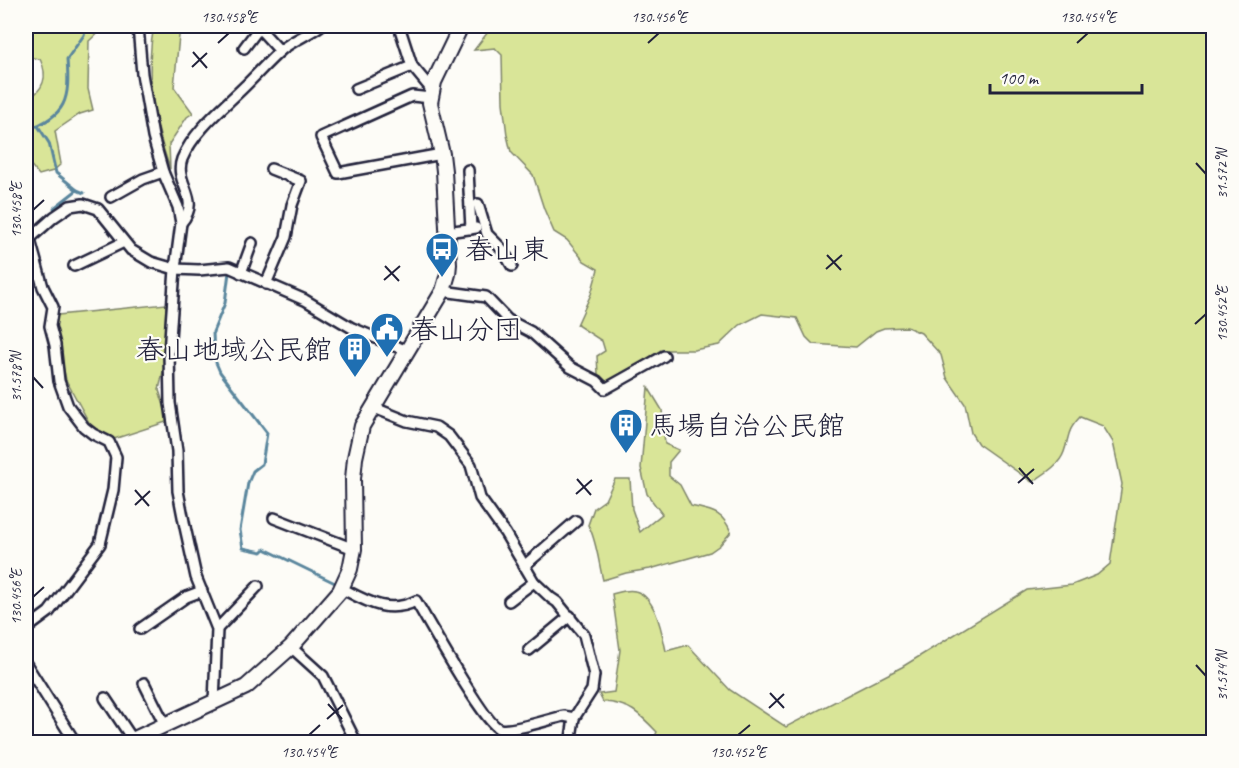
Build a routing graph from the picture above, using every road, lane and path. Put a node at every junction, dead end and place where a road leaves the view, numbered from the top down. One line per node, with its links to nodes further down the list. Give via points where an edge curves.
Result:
1 (138, 26): 13 (street, via 142,74)
2 (320, 26): 6 (street)
3 (399, 26): 7 (street)
4 (461, 26): 9 (street)
5 (244, 48): 6 (street, via 259,28)
6 (280, 51): 16 (street, via 189,146 181,169 190,209)
7 (412, 66): 8 (street); 9 (street)
8 (356, 89)
9 (431, 94): 10 (street, via 431,113); 10 (street, via 412,96 321,137 338,173)
10 (442, 154): 19 (street)
11 (271, 170): 27 (street, via 301,181 286,237)
12 (468, 170): 18 (street)
13 (163, 172): 14 (street); 16 (street)
14 (111, 197)
15 (478, 204): 17 (street)
16 (181, 223): 25 (street)
17 (484, 227): 18 (street); 24 (street)
18 (471, 229): 19 (street)
19 (446, 232): 28 (street, via 449,264)
20 (28, 241): 21 (street, via 70,206 83,204 98,209); 42 (street, via 53,307 50,326 59,381 68,406 84,427 109,442 116,457 114,490 100,544 49,612)
21 (124, 242): 23 (street); 25 (street, via 151,262)
22 (252, 243): 26 (street)
23 (74, 266)
24 (512, 266)
25 (175, 269): 26 (street, via 229,267); 39 (street, via 170,403 178,491)
26 (241, 273): 27 (street)
27 (266, 284): 29 (street)
28 (443, 291): 29 (street); 30 (street, via 486,297 508,320 531,332 570,367 605,389)
29 (406, 351): 31 (street)
30 (663, 356)
31 (372, 407): 34 (street, via 362,426 355,458); 35 (street, via 436,427 449,436 471,465 480,498)
32 (274, 518): 34 (street)
33 (576, 521): 35 (street)
34 (354, 549): 38 (street)
35 (524, 566): 36 (street)
36 (534, 582): 40 (street); 41 (street)
37 (258, 586): 44 (street)
38 (341, 588): 45 (street); 51 (street, via 380,606 395,608 416,601 496,728 508,729 564,716)
39 (202, 591): 43 (street, via 186,597); 44 (street)
40 (509, 601)
41 (570, 616): 46 (street); 51 (street, via 584,635 594,675 592,690)
42 (26, 629)
43 (140, 629)
44 (217, 629): 50 (street)
45 (291, 647): 50 (street, via 246,687); 55 (street, via 323,676)
46 (529, 650)
47 (26, 664): 54 (street)
48 (144, 683): 52 (street)
49 (105, 698): 53 (street)
50 (214, 703): 52 (street)
51 (574, 718): 56 (street)
52 (165, 725): 53 (street)
53 (138, 740)
54 (75, 742)
55 (356, 742)
56 (573, 742)

